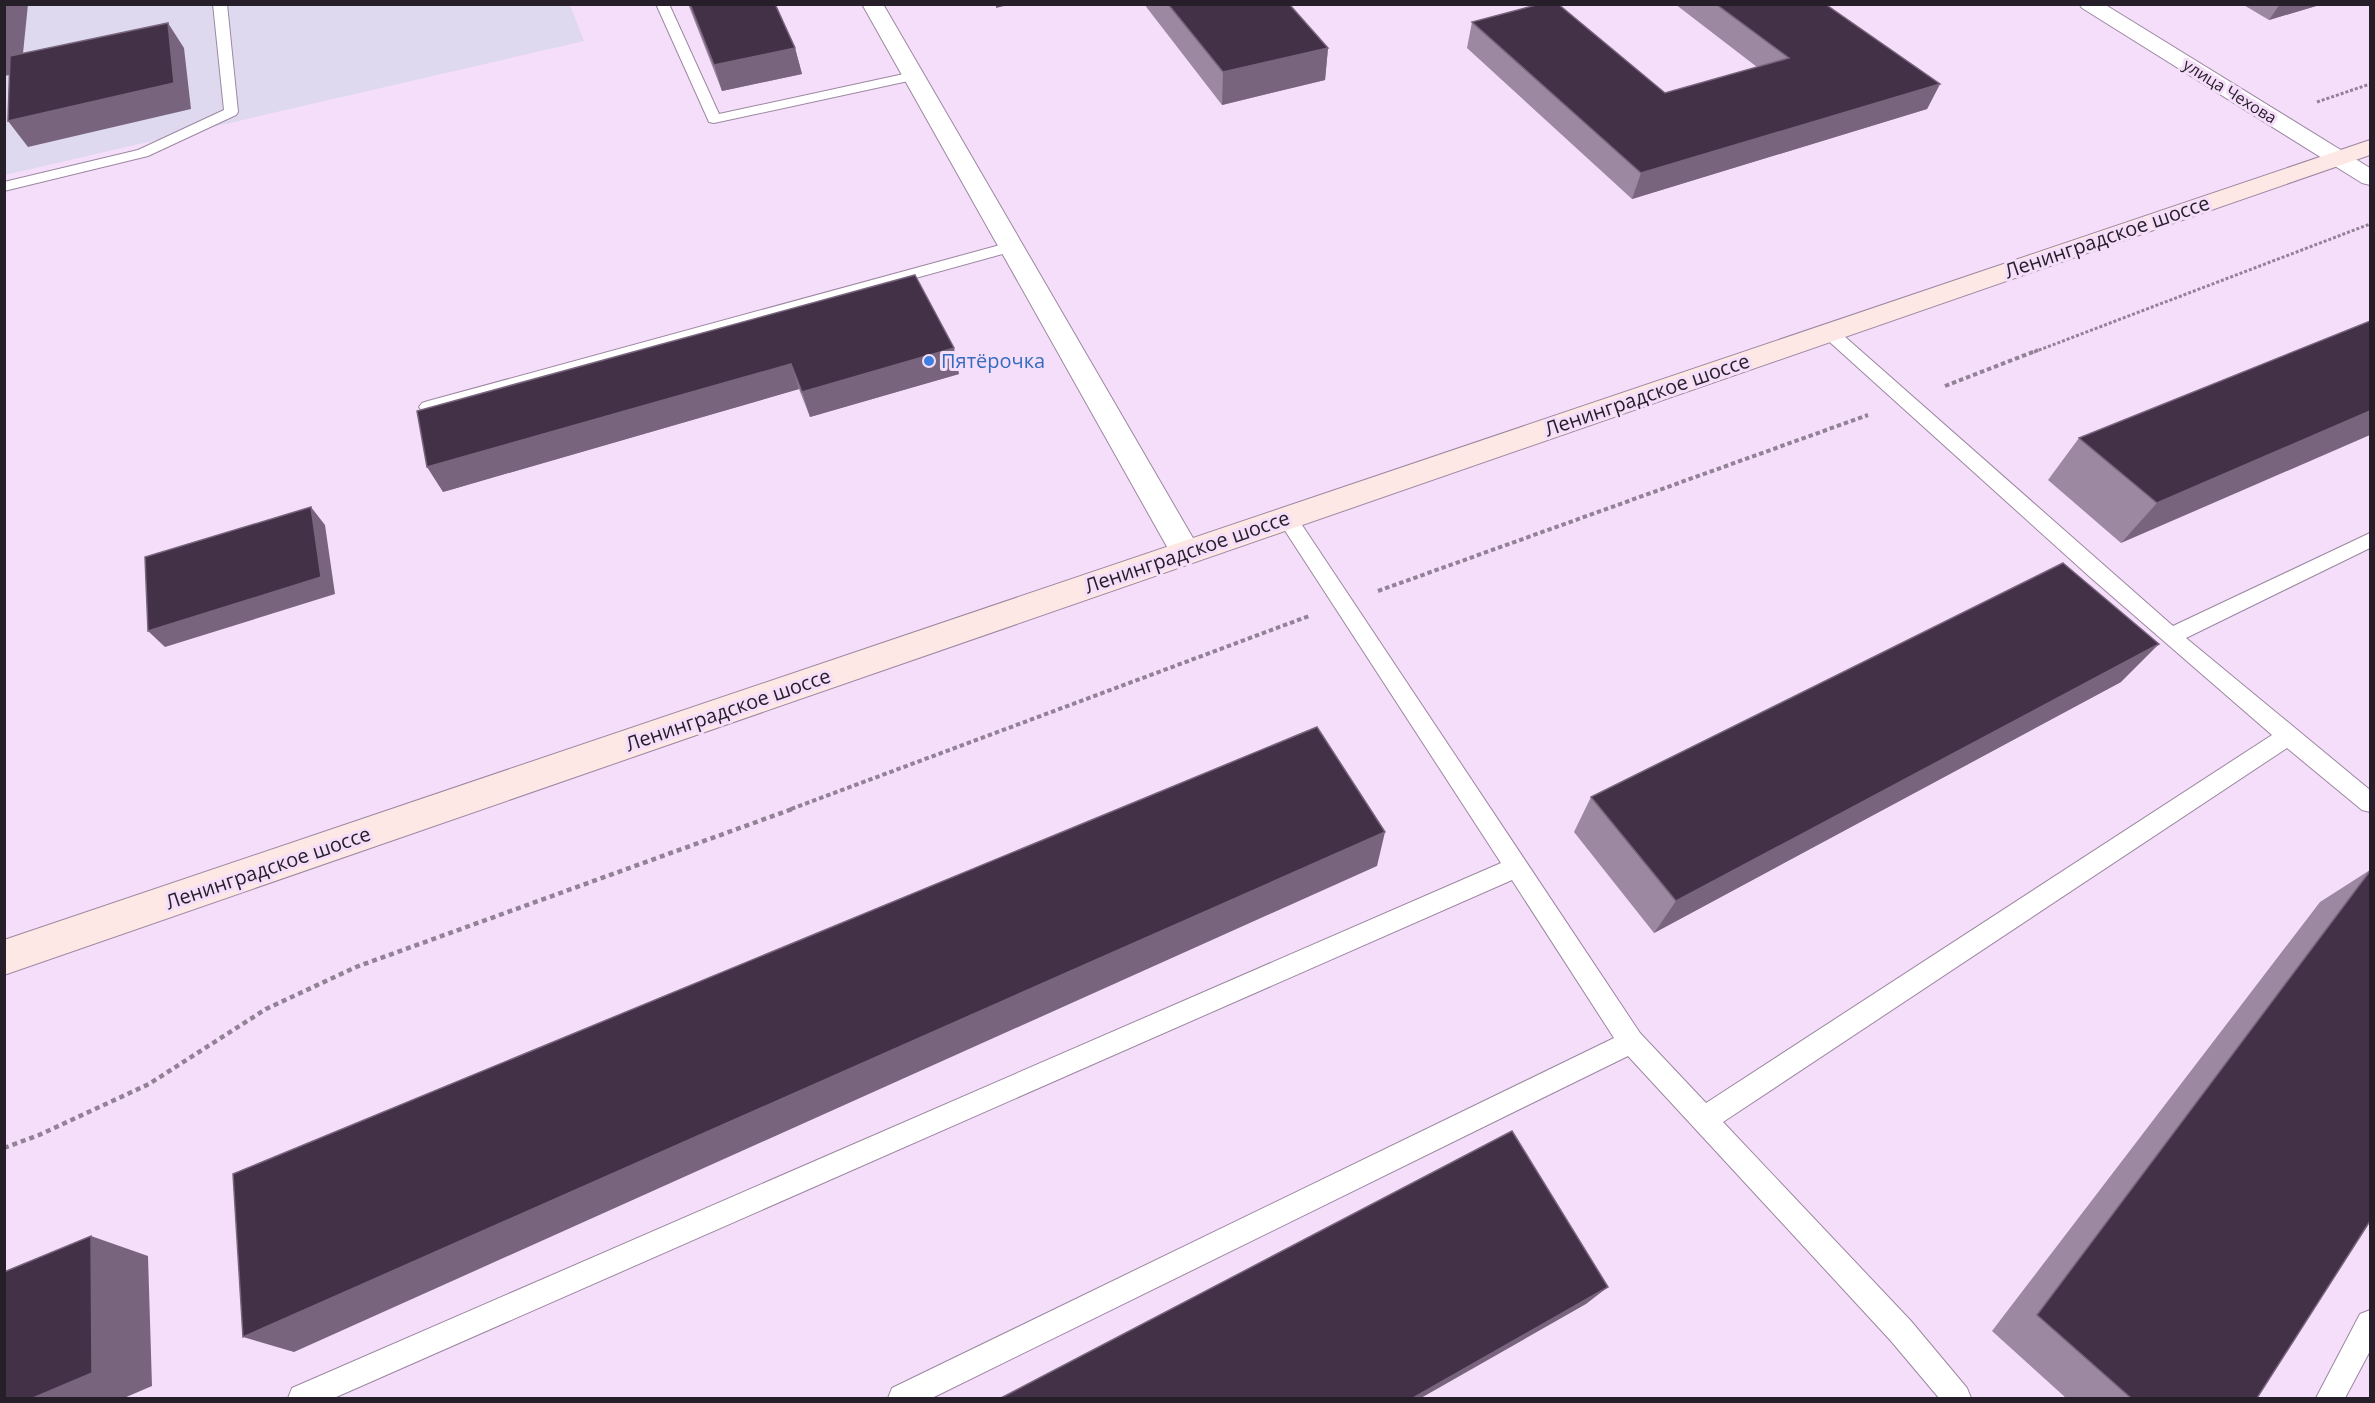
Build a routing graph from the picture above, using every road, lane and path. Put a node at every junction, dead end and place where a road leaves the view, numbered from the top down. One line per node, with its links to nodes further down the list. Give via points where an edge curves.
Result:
1 (220, 4): 11 (lane, via 231,112 143,153)
2 (662, 4): 5 (lane, via 714,119)
3 (872, 4): 5 (street)
4 (2089, 4): 7 (street, улица Чехова)
5 (913, 75): 13 (street)
6 (2370, 84): 7 (path)
7 (2271, 117): 9 (street, улица Чехова)
8 (2370, 147): 9 (main road, Ленинградское шоссе)
9 (2337, 158): 10 (street, улица Чехова); 14 (main road, Ленинградское шоссе)
10 (2370, 178)
11 (4, 187)
12 (2370, 224): 15 (path)
13 (1011, 247): 16 (lane); 19 (street)
14 (1829, 332): 15 (lane); 17 (main road, Ленинградское шоссе)
15 (1906, 401): 20 (path); 21 (lane)
16 (428, 407)
17 (1287, 518): 19 (main road, Ленинградское шоссе); 20 (lane)
18 (2370, 540): 21 (lane)
19 (1186, 553): 25 (main road, Ленинградское шоссе)
20 (1343, 604): 24 (lane); 28 (path, via 356,967 266,1009 149,1084)
21 (2171, 636): 22 (lane)
22 (2287, 736): 23 (lane); 27 (lane)
23 (2370, 803)
24 (1516, 867): 26 (lane); 30 (lane)
25 (4, 958)
26 (1631, 1042): 27 (lane); 31 (lane)
27 (1703, 1120): 32 (lane, via 1901,1331)
28 (4, 1148)
29 (2370, 1324): 33 (lane)
30 (302, 1398)
31 (902, 1398)
32 (1957, 1398)
33 (2330, 1398)

